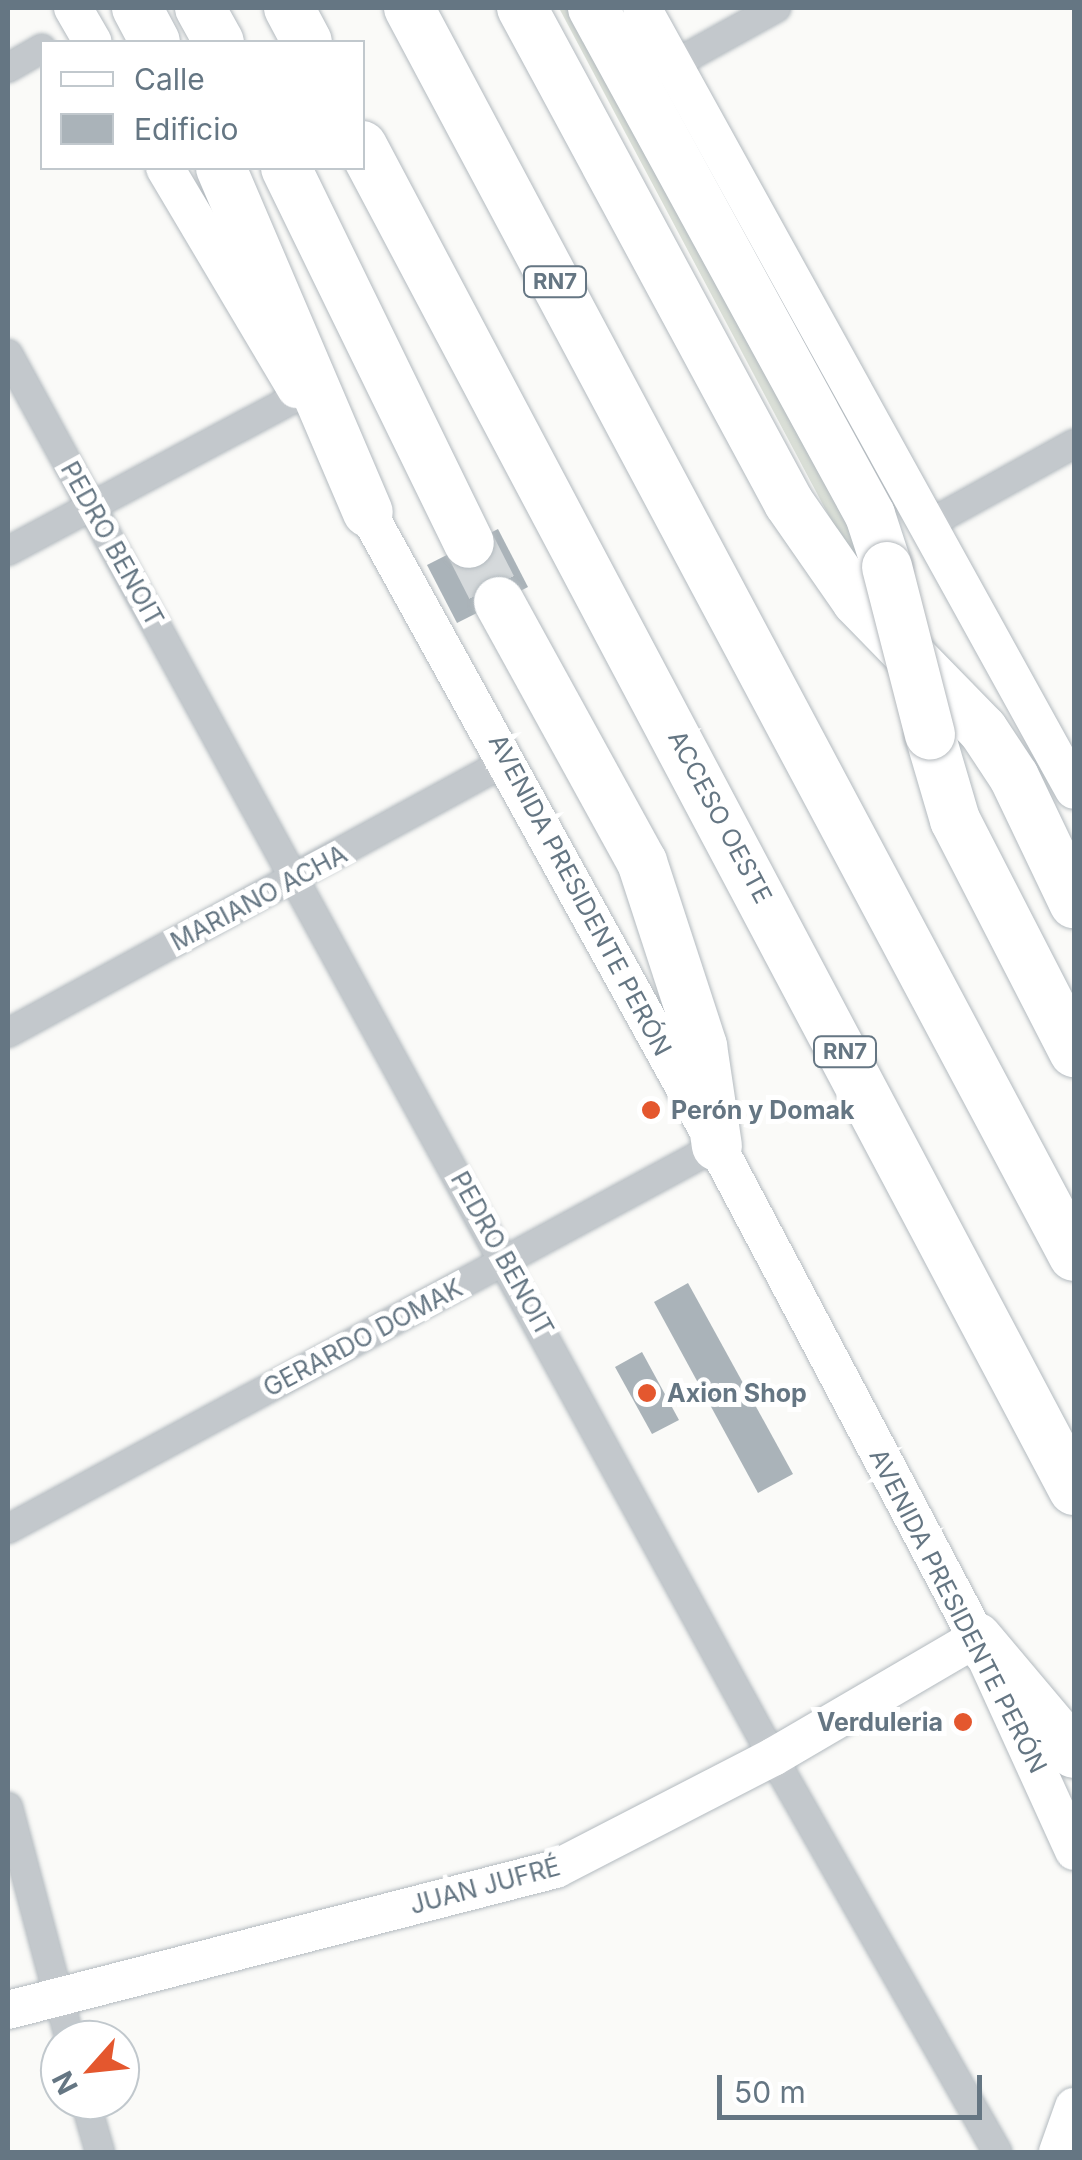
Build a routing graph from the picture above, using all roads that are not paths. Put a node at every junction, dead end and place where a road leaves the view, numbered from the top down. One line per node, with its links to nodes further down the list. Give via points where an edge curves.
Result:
1 (137, 8): 9 (highway)
2 (200, 8): 10 (highway)
3 (289, 8): 11 (highway)
4 (409, 8): 35 (highway, RN7)
5 (522, 8): 31 (highway, via 789,502 857,601 983,730 1014,777)
6 (593, 8): 33 (highway, bridge, via 870,515 954,820)
7 (642, 8): 13 (street)
8 (776, 8): 13 (street)
9 (154, 40)
10 (218, 40)
11 (307, 40)
12 (40, 49): 14 (street)
13 (673, 65): 24 (street)
14 (8, 68)
15 (365, 152): 37 (highway, ACCESO OESTE / RN7)
16 (166, 170): 20 (street, AVENIDA PRESIDENTE PERÓN)
17 (222, 170): 23 (highway)
18 (287, 170): 25 (highway)
19 (8, 354): 22 (street, PEDRO BENOIT)
20 (300, 395): 22 (street); 23 (street, AVENIDA PRESIDENTE PERÓN)
21 (1074, 444): 24 (street)
22 (91, 506): 26 (street); 30 (street, PEDRO BENOIT)
23 (368, 512): 28 (street, AVENIDA PRESIDENTE PERÓN)
24 (927, 525): 29 (street)
25 (470, 543)
26 (8, 551)
27 (499, 602): 34 (highway, via 642,862 702,1046)
28 (509, 760): 30 (street, MARIANO ACHA); 34 (street, AVENIDA PRESIDENTE PERÓN)
29 (1074, 790)
30 (296, 879): 32 (street, MARIANO ACHA); 36 (street, PEDRO BENOIT)
31 (1074, 903)
32 (8, 1034)
33 (1074, 1052)
34 (717, 1146): 36 (street, GERARDO DOMAK); 39 (street, AVENIDA PRESIDENTE PERÓN)
35 (1074, 1256)
36 (506, 1260): 38 (street, GERARDO DOMAK); 41 (street, PEDRO BENOIT)
37 (1074, 1490)
38 (8, 1529)
39 (976, 1638): 40 (highway); 41 (street, JUAN JUFRÉ); 43 (street, AVENIDA PRESIDENTE PERÓN)
40 (1074, 1753)
41 (773, 1757): 44 (street, JUAN JUFRÉ, via 556,1869); 50 (street, PEDRO BENOIT)
42 (8, 1807): 44 (street)
43 (1074, 1851)
44 (59, 1997): 45 (street, JUAN JUFRÉ); 46 (street)
45 (8, 2010)
46 (65, 2020)
47 (1074, 2107): 51 (street)
48 (91, 2120): 49 (street)
49 (100, 2152)
50 (997, 2152)
51 (1058, 2152)

